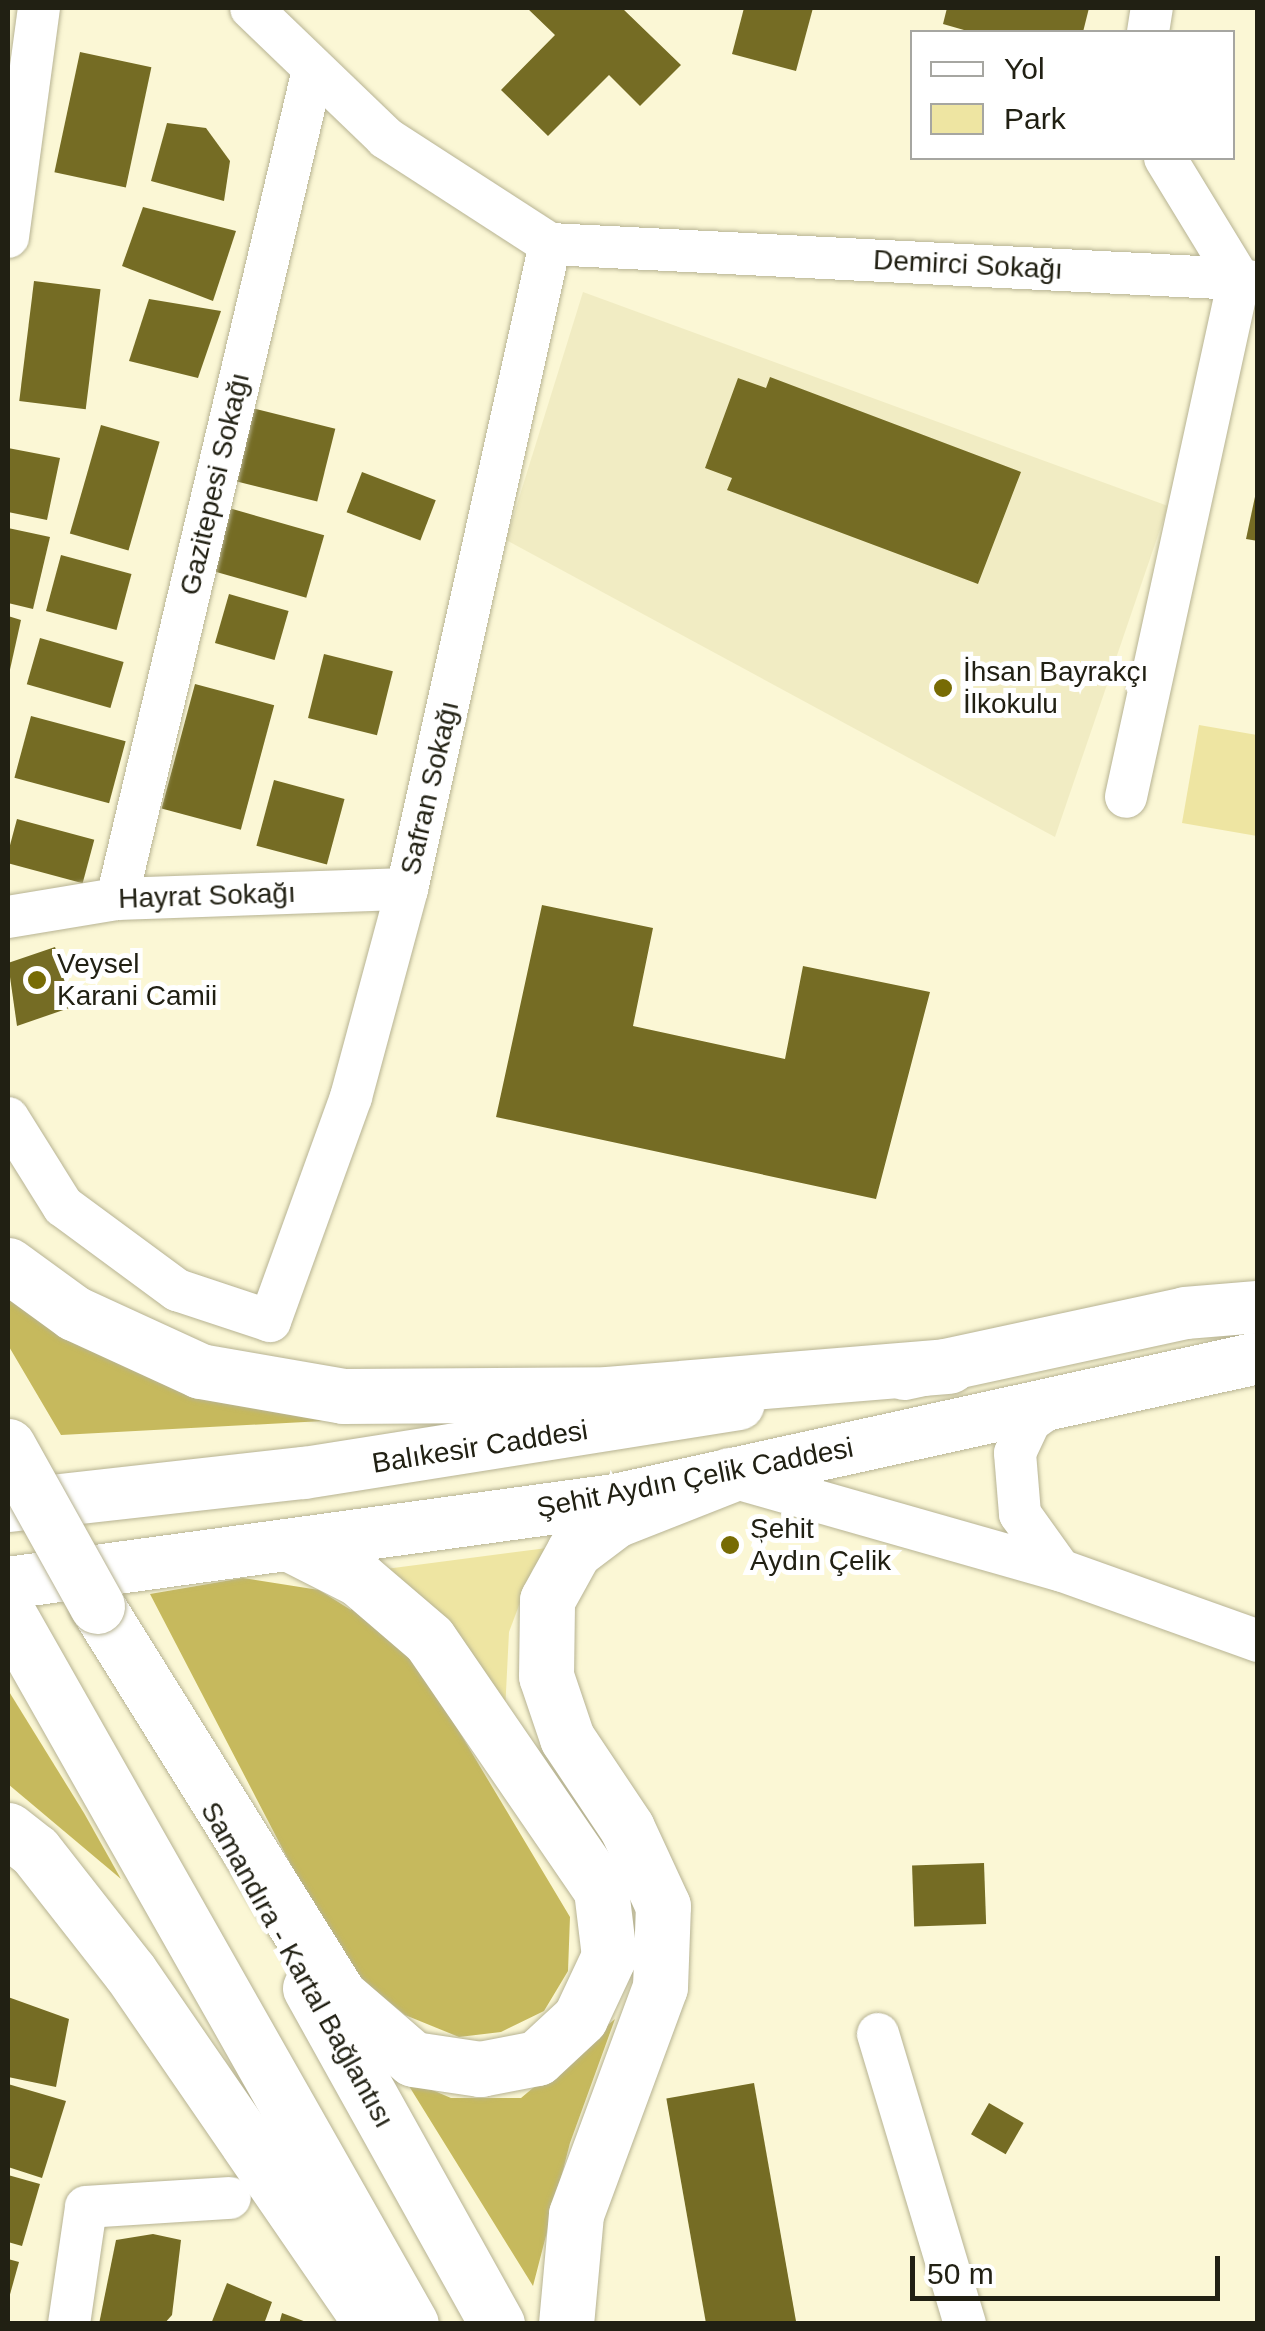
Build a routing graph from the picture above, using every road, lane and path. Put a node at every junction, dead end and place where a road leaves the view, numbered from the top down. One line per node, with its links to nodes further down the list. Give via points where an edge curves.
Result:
1 (40, 8): 5 (street)
2 (250, 8): 3 (street, Demirci Sokağı)
3 (313, 70): 6 (street, Demirci Sokağı, via 386,138); 10 (street, Gazitepesi Sokağı)
4 (1166, 160): 7 (street)
5 (8, 237)
6 (550, 244): 7 (street, Demirci Sokağı); 9 (street, Safran Sokağı)
7 (1248, 281): 8 (street)
8 (1126, 796)
9 (407, 889): 10 (street, Hayrat Sokağı); 12 (street, Safran Sokağı, via 351,1096 270,1321 177,1290 63,1206)
10 (117, 899): 11 (street, Hayrat Sokağı)
11 (8, 917)
12 (8, 1118)
13 (8, 1265): 16 (highway, via 74,1313 200,1371 344,1396 607,1394)
14 (1258, 1307): 16 (main road, via 1186,1313)
15 (1258, 1358): 17 (main road, Şehit Aydın Çelik Caddesi)
16 (949, 1366): 20 (main road, Balıkesir Caddesi, via 323,1470)
17 (1072, 1392): 19 (main road, Şehit Aydın Çelik Caddesi); 22 (street, via 1030,1421 1015,1453 1020,1514)
18 (8, 1446): 24 (highway, bridge)
19 (729, 1476): 21 (main road, Şehit Aydın Çelik Caddesi); 22 (street); 33 (highway, via 615,1520 574,1551 547,1600 546,1676 567,1738 628,1828 663,1906 660,1987 576,2214)
20 (8, 1506)
21 (294, 1546): 23 (main road, Şehit Aydın Çelik Caddesi); 24 (highway, via 360,1578 429,1639 601,1890 609,1956 580,2018 536,2058 480,2069 413,2059 340,1996)
22 (1060, 1570): 25 (street)
23 (10, 1606): 31 (highway)
24 (97, 1606): 32 (highway, Samandıra - Kartal Bağlantısı)
25 (1258, 1642)
26 (8, 1830): 30 (highway, via 130,1972)
27 (878, 2034): 34 (street)
28 (230, 2198): 29 (street, via 86,2206)
29 (68, 2324)
30 (372, 2324)
31 (411, 2324)
32 (497, 2324)
33 (566, 2324)
34 (966, 2324)

